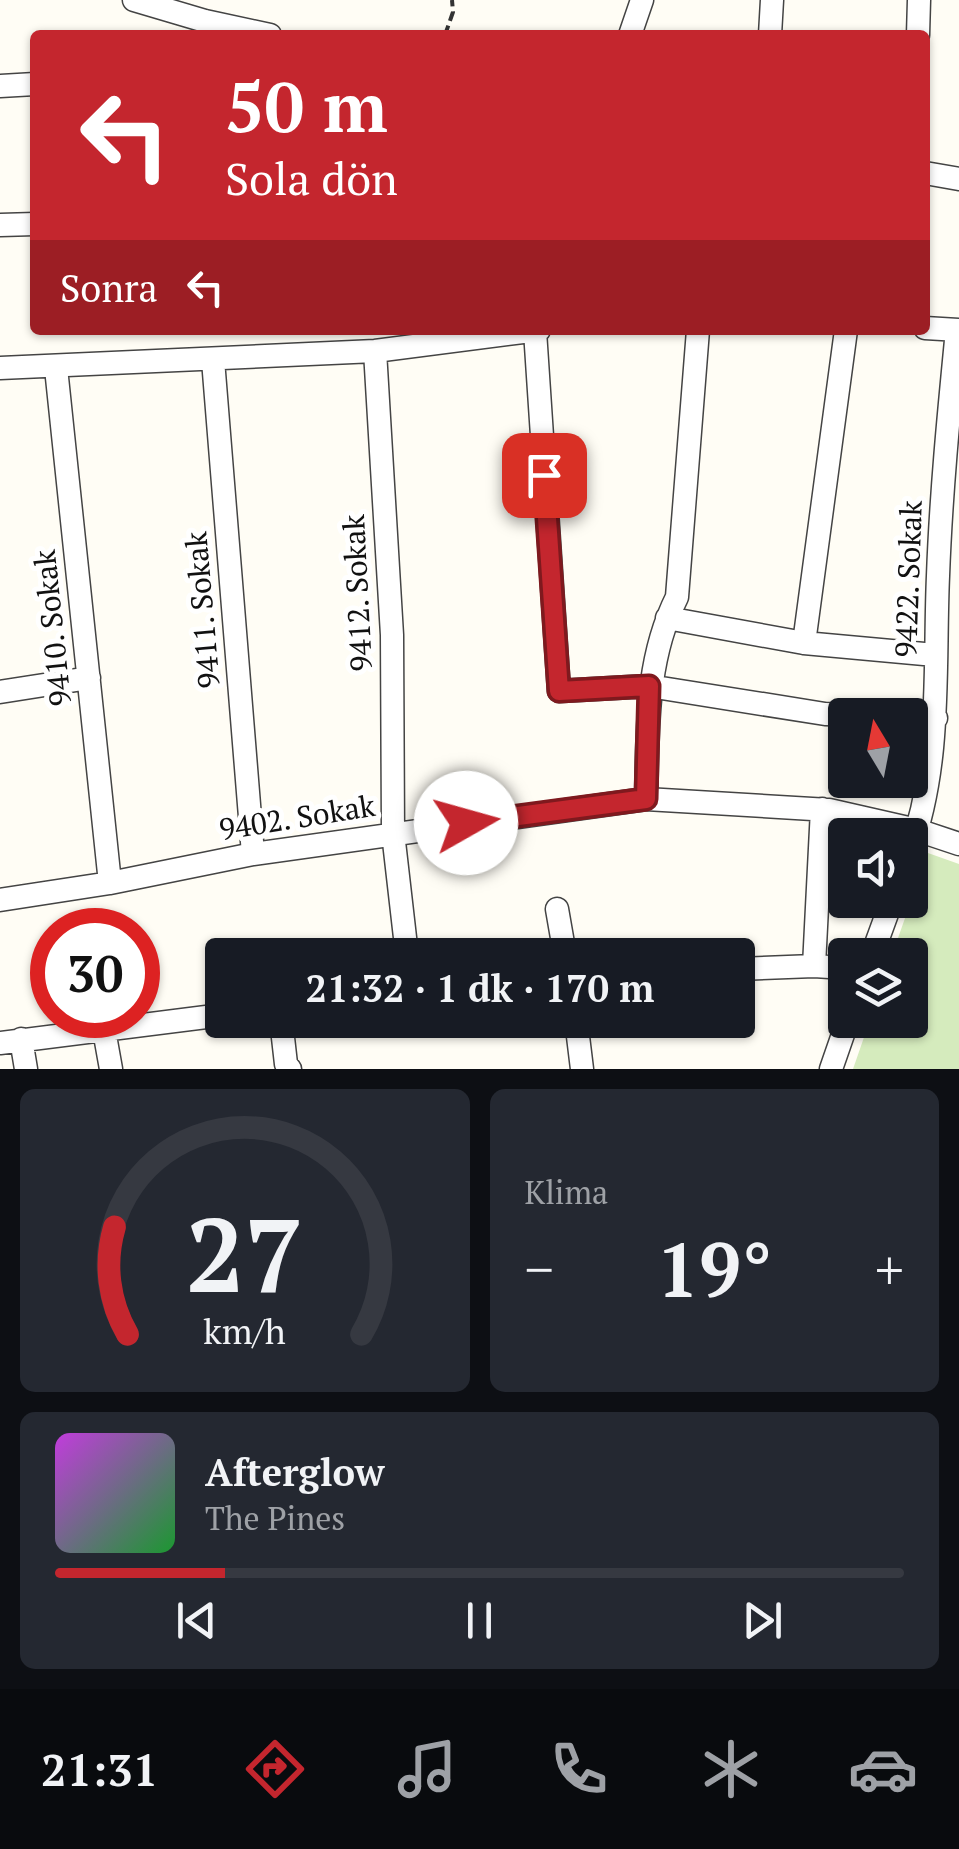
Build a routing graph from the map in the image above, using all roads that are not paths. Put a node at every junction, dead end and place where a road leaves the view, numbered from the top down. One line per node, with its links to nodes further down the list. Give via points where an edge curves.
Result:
1 (134, 0): 5 (street)
2 (642, 0): 6 (street)
3 (772, 0): 7 (street)
4 (919, 0): 8 (street)
5 (247, 30)
6 (632, 30)
7 (770, 30)
8 (918, 30)
9 (30, 84): 10 (street)
10 (0, 86)
11 (930, 174): 12 (street)
12 (959, 178)
13 (30, 224): 14 (street)
14 (0, 225)
15 (930, 328): 16 (street)
16 (958, 330): 25 (street, 9422. Sokak)
17 (461, 335): 21 (street)
18 (537, 335): 30 (street, via 559,691)
19 (698, 335): 26 (street, via 677,598)
20 (845, 335): 27 (street)
21 (376, 351): 22 (street); 39 (street, 9412. Sokak, via 392,635)
22 (214, 360): 24 (street); 42 (street, 9411. Sokak)
23 (0, 368): 24 (street)
24 (56, 368): 29 (street, 9410. Sokak)
25 (949, 522): 28 (street, 9422. Sokak)
26 (667, 618): 27 (street); 30 (street)
27 (804, 642): 28 (street)
28 (935, 655): 34 (street, 9422. Sokak)
29 (88, 678): 31 (street); 43 (street, 9410. Sokak)
30 (649, 686): 32 (street); 35 (street)
31 (0, 692)
32 (828, 714)
33 (928, 718): 34 (street)
34 (936, 718): 38 (street, 9422. Sokak)
35 (646, 799): 36 (street, 9402. Sokak); 39 (street, 9402. Sokak)
36 (822, 809): 37 (street, 9402. Sokak); 48 (street)
37 (849, 818)
38 (918, 818)
39 (393, 832): 42 (street, 9402. Sokak); 46 (street, 9412. Sokak)
40 (928, 841): 41 (street, 9402. Sokak)
41 (959, 844)
42 (253, 854): 43 (street, 9402. Sokak)
43 (110, 883): 44 (street, 9402. Sokak)
44 (0, 900)
45 (557, 910): 47 (street)
46 (405, 938)
47 (563, 938)
48 (814, 966): 49 (street); 50 (street)
49 (828, 967)
50 (755, 969)
51 (205, 1017): 52 (street)
52 (160, 1023)
53 (36, 1038): 58 (street)
54 (105, 1038): 60 (street)
55 (283, 1038): 61 (street)
56 (578, 1038): 62 (street)
57 (842, 1038): 63 (street)
58 (11, 1041): 59 (street)
59 (26, 1069)
60 (111, 1069)
61 (290, 1069)
62 (582, 1069)
63 (831, 1069)

